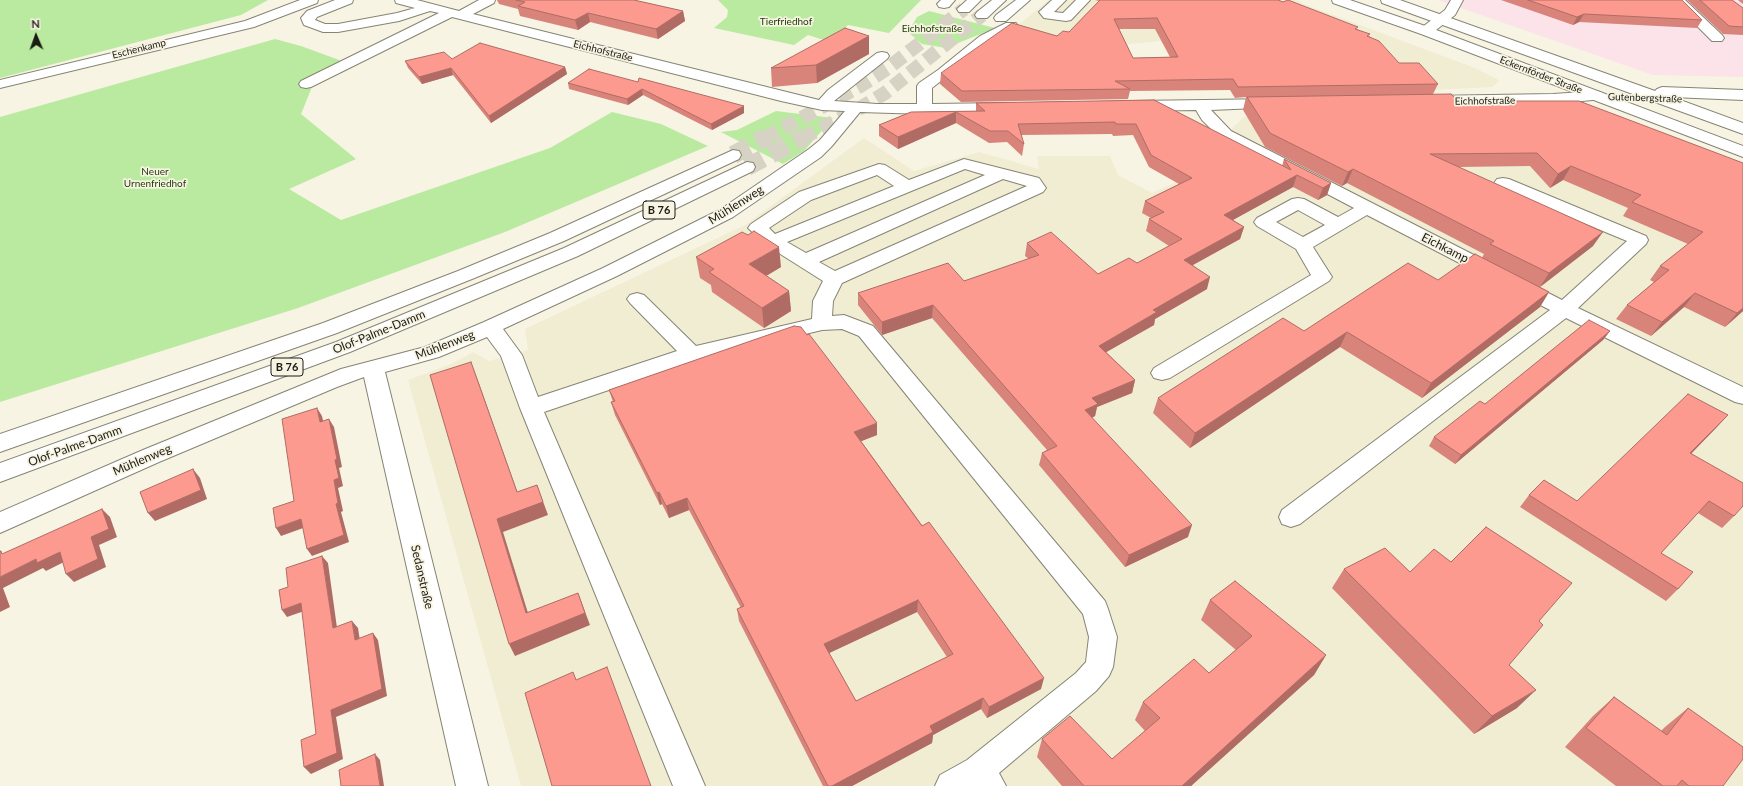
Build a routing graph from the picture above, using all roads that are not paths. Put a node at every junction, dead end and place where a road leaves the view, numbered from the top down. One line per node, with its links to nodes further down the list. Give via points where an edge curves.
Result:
1 (312, 0): 22 (main road, Eschenkamp, via 249,24)
2 (347, 0): 14 (main road, via 312,14 308,18 309,22 323,28 344,28 399,17)
3 (401, 0): 14 (main road, Eichhofstraße)
4 (489, 0): 16 (main road)
5 (975, 0): 15 (main road)
6 (1000, 0): 17 (main road)
7 (1024, 0): 36 (main road, via 1006,22 924,86)
8 (1060, 0): 9 (main road, via 1046,12 1049,15 1066,17)
9 (1084, 0)
10 (1338, 0): 19 (main road, Eckernförder Straße)
11 (1387, 0): 18 (main road, Eckernförder Straße)
12 (1457, 0): 18 (main road)
13 (1677, 0): 20 (main road)
14 (430, 7): 16 (main road, Eichhofstraße)
15 (964, 10)
16 (456, 14): 23 (main road); 31 (main road, Eichhofstraße)
17 (982, 15)
18 (1442, 19): 19 (main road); 24 (main road, Eckernförder Straße)
19 (1426, 31): 26 (main road, Eckernförder Straße)
20 (1717, 38)
21 (882, 56): 31 (main road, via 832,93)
22 (0, 84)
23 (306, 84)
24 (1640, 91): 25 (main road, Gutenbergstraße); 26 (main road, Gutenbergstraße); 27 (main road, Eckernförder Straße)
25 (1743, 94)
26 (1597, 96): 27 (main road, Gutenbergstraße); 29 (main road, Eichhofstraße, via 1553,100); 38 (main road, Eckernförder Straße)
27 (1664, 99): 28 (main road, Gutenbergstraße); 37 (main road, Eckernförder Straße)
28 (1743, 101)
29 (1415, 102)
30 (1289, 104): 32 (main road)
31 (822, 105): 34 (main road, Eichhofstraße)
32 (1201, 105): 33 (main road); 42 (main road, Eichkamp, via 1208,117 1225,134)
33 (1124, 106)
34 (856, 108): 36 (main road, Eichhofstraße); 51 (main road, Mühlenweg, via 815,153 727,213 610,272)
35 (1021, 108): 36 (main road, Eichhofstraße)
36 (925, 109)
37 (1743, 129)
38 (1743, 152)
39 (1000, 174): 41 (main road, via 964,164); 46 (main road); 47 (main road, via 1033,182 1038,188)
40 (1503, 183): 49 (main road, via 1639,240)
41 (908, 187): 44 (main road); 44 (main road, via 879,169 805,196 757,228)
42 (1366, 208): 43 (main road); 49 (main road, Eichkamp)
43 (1339, 225): 45 (main road); 45 (main road, via 1298,203 1263,222)
44 (773, 241): 46 (main road)
45 (1303, 245): 54 (main road, via 1322,277)
46 (805, 261): 47 (main road)
47 (834, 279): 50 (main road, via 822,301)
48 (637, 299): 52 (main road)
49 (1564, 309): 55 (main road, Eichkamp); 59 (main road)
50 (822, 323): 52 (main road); 61 (main road, via 844,322 866,331 1095,609 1104,636 1099,667)
51 (491, 327): 53 (main road, Mühlenweg, via 432,352); 56 (main road, via 511,355)
52 (692, 354): 56 (main road)
53 (373, 368): 60 (main road, Mühlenweg, via 349,374 151,456); 62 (main road, Sedanstraße)
54 (1162, 373)
55 (1743, 396)
56 (531, 408): 63 (main road)
57 (0, 442): 58 (main road, Olof-Palme-Damm / B 76, via 330,328 740,161 571,252 343,347)
58 (0, 473)
59 (1290, 517)
60 (0, 523)
61 (984, 778): 64 (main road)
62 (472, 786)
63 (689, 786)
64 (951, 786)

